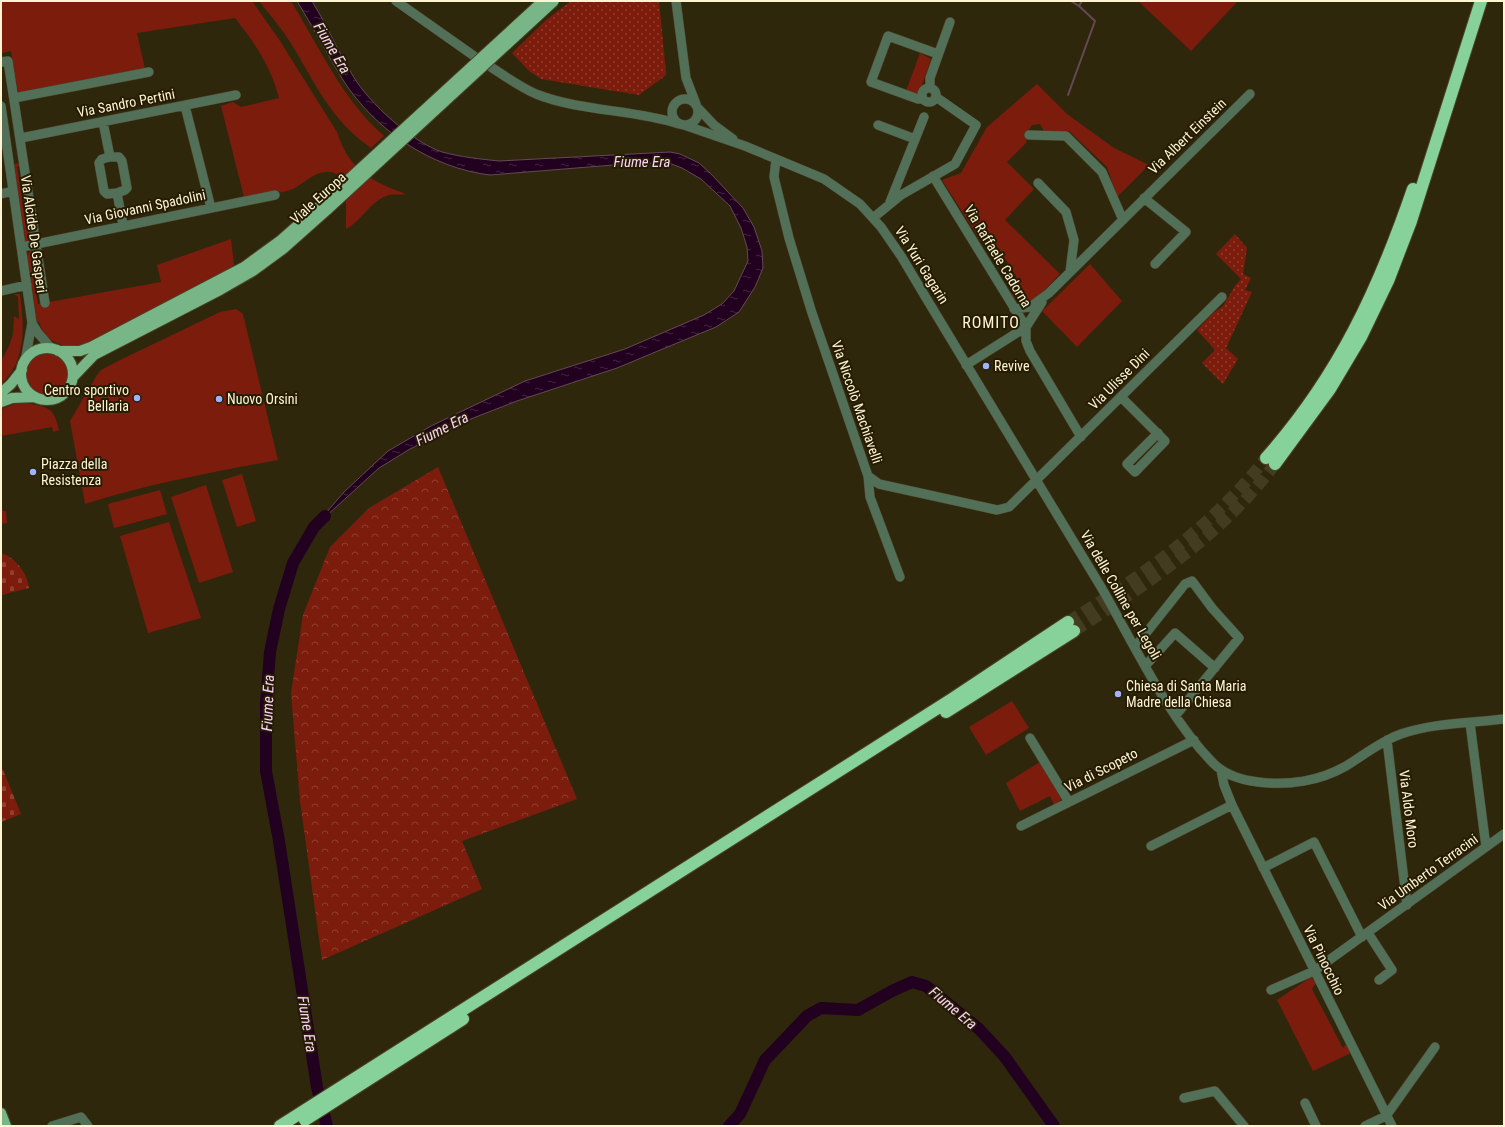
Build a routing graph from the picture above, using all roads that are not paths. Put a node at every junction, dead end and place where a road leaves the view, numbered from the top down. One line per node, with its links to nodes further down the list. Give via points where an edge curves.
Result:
1 (396, 1): 9 (street)
2 (543, 1): 45 (main road, Viale Europa, bridge)
3 (554, 1): 45 (main road, Viale Europa, bridge)
4 (676, 1): 13 (street)
5 (1473, 1): 6 (highway, via 1416,179 1375,289 1331,372 1271,461 1317,409 1347,360 1388,281 1411,221)
6 (1481, 1)
7 (950, 22): 8 (street)
8 (938, 54): 14 (street, via 930,78); 19 (street, via 888,36 871,82)
9 (474, 56)
10 (1, 62): 18 (street, Via Alcide De Gasperi, via 8,60)
11 (491, 67): 24 (street, via 526,89 546,97)
12 (149, 72): 18 (street)
13 (686, 78): 20 (street, via 683,92); 23 (street)
14 (930, 87): 17 (street, via 936,92); 19 (street, via 924,90)
15 (1250, 94): 43 (street, Via Albert Einstein)
16 (236, 95): 22 (street, Via Sandro Pertini)
17 (936, 97): 19 (street, via 930,102); 37 (street, via 976,124 955,164)
18 (14, 98): 31 (street, Via Alcide De Gasperi)
19 (923, 99)
20 (675, 104): 23 (street, via 684,98); 24 (street, via 664,112); 27 (street, via 672,114)
21 (1, 106): 29 (street, Via Alcide De Gasperi)
22 (185, 106): 26 (street, Via Sandro Pertini); 46 (street)
23 (697, 106): 27 (street, via 695,120 688,125); 33 (street, via 714,125)
24 (649, 115): 27 (street)
25 (924, 117): 32 (street)
26 (103, 122): 31 (street, Via Sandro Pertini); 35 (street)
27 (682, 125): 33 (street)
28 (878, 125): 32 (street)
29 (5, 130): 31 (street, via 16,131); 34 (street, Via Alcide De Gasperi)
30 (1029, 135): 48 (street, via 1066,136 1102,172)
31 (21, 138): 34 (street, via 16,147); 50 (street, Via Alcide De Gasperi)
32 (915, 139): 44 (street)
33 (745, 146): 36 (street)
34 (7, 149): 39 (street, Via Alcide De Gasperi)
35 (110, 157): 40 (street, via 120,158 127,188); 40 (street, via 102,159 99,163 101,177 105,192)
36 (776, 159): 47 (street, Via Yuri Gagarin, via 824,179 853,198); 72 (street, Via Niccolò Machiavelli, via 774,177 789,238)
37 (933, 176): 44 (street); 59 (street, Via Raffaele Cadorna)
38 (1038, 183): 53 (street, via 1066,212 1074,240)
39 (13, 191): 41 (street); 51 (street, Via Alcide De Gasperi)
40 (116, 193): 49 (street)
41 (1, 194)
42 (275, 195): 46 (street, Via Giovanni Spadolini)
43 (1144, 198): 48 (street, Via Albert Einstein); 52 (street, via 1186,232)
44 (890, 202): 47 (street)
45 (326, 205): 62 (main road, Viale Europa, via 271,248 222,280 91,348 80,351); 65 (main road, Viale Europa, via 286,246 253,271 94,355)
46 (211, 208): 49 (street, Via Giovanni Spadolini)
47 (873, 218): 63 (street, Via Yuri Gagarin, via 898,252)
48 (1123, 220): 53 (street, Via Albert Einstein)
49 (123, 226): 50 (street, Via Giovanni Spadolini)
50 (36, 244): 51 (street, Via Giovanni Spadolini); 58 (street, Via Alcide De Gasperi)
51 (22, 247): 54 (street, Via Alcide De Gasperi)
52 (1155, 264)
53 (1070, 272): 56 (street, Via Albert Einstein)
54 (27, 285): 55 (street); 60 (street, Via Alcide De Gasperi)
55 (1, 291)
56 (1049, 293): 59 (street, Via Albert Einstein, via 1030,307); 61 (street, Via Albert Einstein)
57 (1222, 297): 68 (street, Via Ulisse Dini)
58 (45, 303)
59 (1014, 309): 61 (street, Via Raffaele Cadorna)
60 (32, 323): 62 (street, Via Alcide De Gasperi, via 41,338); 64 (street, Via Alcide De Gasperi)
61 (1026, 327): 63 (street); 71 (street, Via Raffaele Cadorna, via 1026,341 1030,351)
62 (54, 349): 64 (main road, Viale Europa, via 36,351); 65 (main road, via 70,361)
63 (966, 365): 73 (street, Via Yuri Gagarin)
64 (23, 366): 66 (main road, Viale Europa, via 11,384); 67 (main road, via 24,385)
65 (74, 377): 67 (main road, Viale Europa, via 70,388 60,397 48,400)
66 (1, 393)
67 (34, 397): 69 (main road, Viale Europa, via 12,398)
68 (1121, 397): 70 (street); 71 (street, Via Ulisse Dini)
69 (1, 402)
70 (1158, 433)
71 (1080, 437): 73 (street, Via Ulisse Dini)
72 (868, 476): 73 (street, Via Niccolò Machiavelli, via 880,484 997,510 1006,509 1014,504); 74 (street, via 870,497)
73 (1036, 480): 76 (street, Via delle Colline per Legoli)
74 (900, 577)
75 (1071, 627): 98 (highway)
76 (1135, 647): 77 (street, Via delle Colline per Legoli); 78 (street, via 1185,584 1192,581 1239,638)
77 (1146, 665): 78 (street, via 1175,633); 79 (street, Via delle Colline per Legoli)
78 (1215, 668): 79 (street)
79 (1176, 715): 83 (street, Via delle Colline per Legoli)
80 (1504, 719): 81 (street, Via delle Colline per Legoli)
81 (1470, 723): 84 (street, Via delle Colline per Legoli, via 1422,728); 91 (street)
82 (1030, 738): 86 (street)
83 (1194, 740): 85 (street, Via delle Colline per Legoli); 86 (street, Via di Scopeto)
84 (1387, 740): 85 (street, Via delle Colline per Legoli, via 1338,770 1311,780 1290,783 1258,782 1237,778); 93 (street, Via Aldo Moro)
85 (1221, 770): 87 (street, Via Pinocchio)
86 (1069, 802): 88 (street, Via di Scopeto)
87 (1232, 805): 90 (street); 92 (street, Via Pinocchio)
88 (1021, 826)
89 (1504, 834): 91 (street, Via Umberto Terracini)
90 (1151, 846)
91 (1486, 847): 93 (street, Via Umberto Terracini)
92 (1263, 868): 94 (street, via 1314,842); 95 (street, Via Pinocchio)
93 (1407, 905): 94 (street, Via Umberto Terracini)
94 (1365, 935): 95 (street, Via Umberto Terracini); 96 (street, via 1392,970)
95 (1314, 971): 97 (street, Via Umberto Terracini); 103 (street, Via Pinocchio)
96 (1379, 980)
97 (1271, 990)
98 (439, 1030): 107 (highway); 108 (highway)
99 (1435, 1047): 103 (street)
100 (1184, 1098): 109 (street, via 1216,1091)
101 (1304, 1103): 110 (street)
102 (1, 1113): 104 (main road)
103 (1386, 1116): 111 (street); 112 (street, Via Pinocchio)
104 (6, 1126)
105 (52, 1126): 106 (street, via 81,1117)
106 (88, 1126)
107 (280, 1126)
108 (295, 1126)
109 (1244, 1126)
110 (1316, 1126)
111 (1365, 1126)
112 (1392, 1126)

